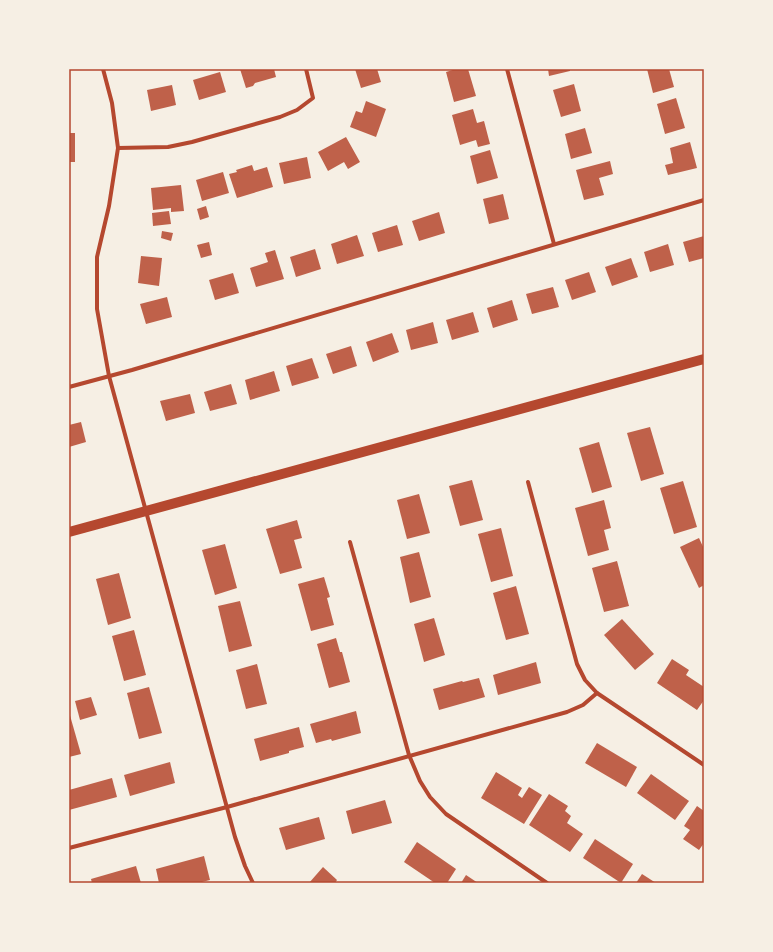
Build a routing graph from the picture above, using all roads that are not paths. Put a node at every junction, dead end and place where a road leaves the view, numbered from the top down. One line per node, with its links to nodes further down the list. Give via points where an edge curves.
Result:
1 (103, 69): 4 (street, via 112,103)
2 (306, 69): 4 (street, via 313,98 297,110 192,142 168,147)
3 (507, 69): 6 (street)
4 (118, 148): 8 (street, via 97,257 98,309)
5 (704, 200): 6 (street)
6 (554, 244): 8 (street)
7 (704, 359): 11 (main road)
8 (109, 376): 9 (street); 11 (street)
9 (69, 387)
10 (528, 482): 14 (street, via 578,664)
11 (146, 511): 12 (main road); 17 (street)
12 (69, 532)
13 (350, 542): 15 (street)
14 (597, 694): 15 (street, via 583,705 566,712); 16 (street)
15 (409, 755): 17 (street); 20 (street, via 430,797 446,814)
16 (704, 765)
17 (227, 807): 18 (street); 19 (street, via 235,837)
18 (69, 848)
19 (253, 883)
20 (547, 883)

